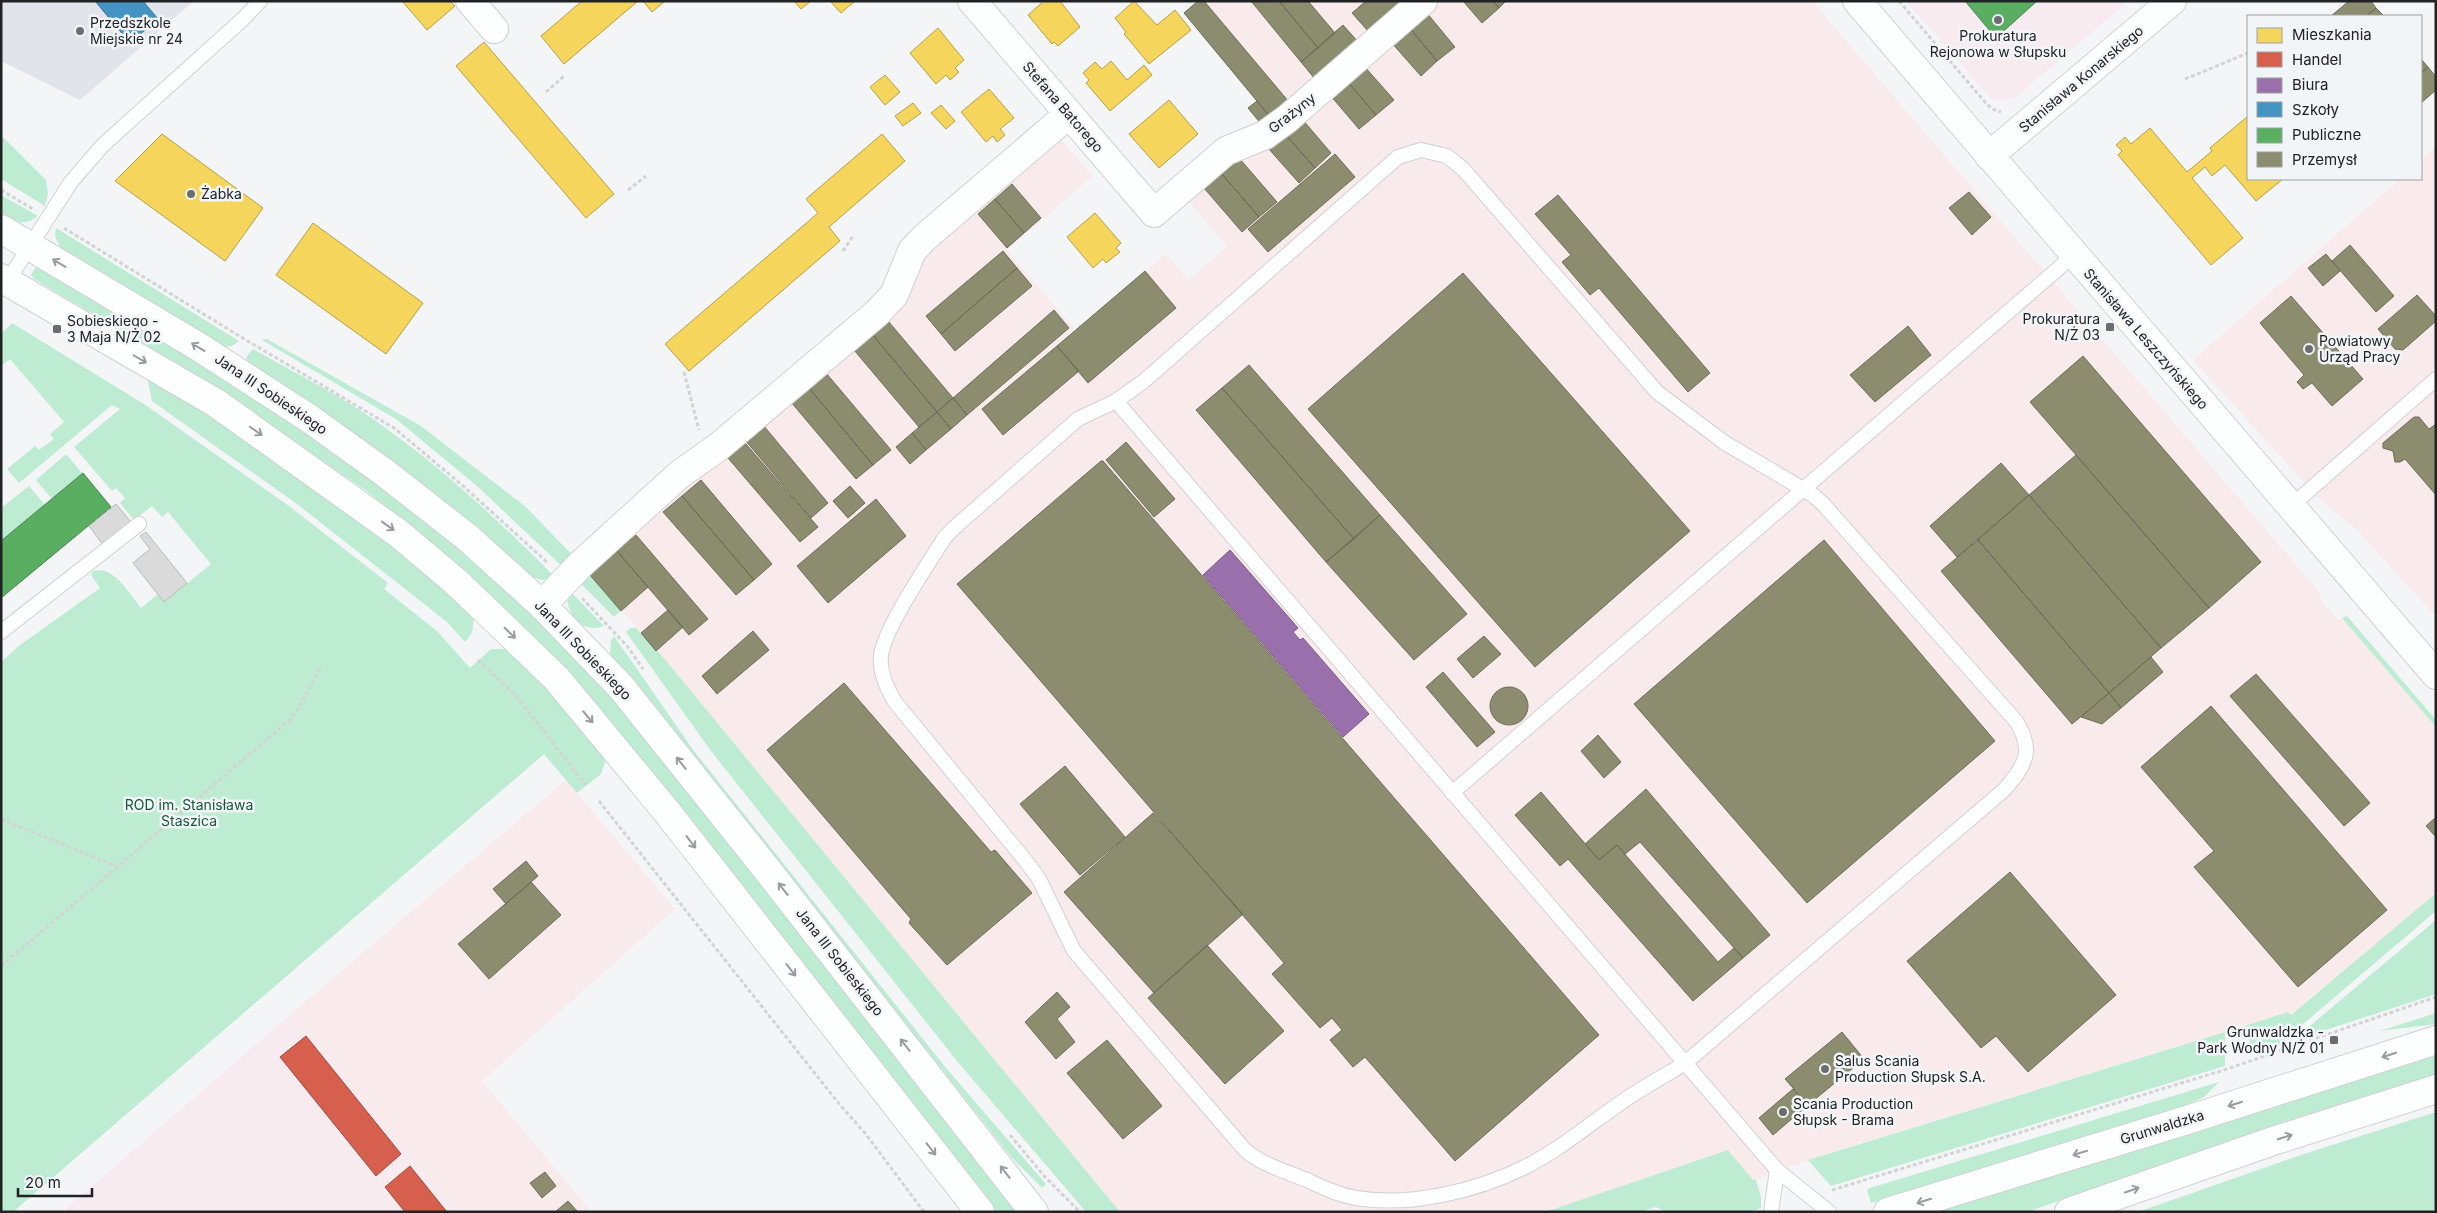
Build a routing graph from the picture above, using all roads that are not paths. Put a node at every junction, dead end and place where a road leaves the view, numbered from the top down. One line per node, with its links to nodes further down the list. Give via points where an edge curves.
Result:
1 (260, 1): 12 (lane, via 103,144 71,182)
2 (470, 1): 7 (street)
3 (972, 1): 8 (street, Stefana Batorego)
4 (1423, 1): 10 (street, Grażyny, via 1287,120 1265,135 1226,151)
5 (1857, 1): 9 (street, Stanisława Leszczyńskiego)
6 (2172, 1): 9 (street, Stanisława Konarskiego)
7 (494, 29)
8 (1068, 114): 10 (street, Stefana Batorego); 20 (street, via 924,238 912,251 890,301 680,474 580,564)
9 (1989, 156): 13 (street, Stanisława Leszczyńskiego)
10 (1154, 213)
11 (1, 229): 12 (street, Jana III Sobieskiego)
12 (30, 246): 14 (lane); 20 (street, Jana III Sobieskiego, one-way to 12, via 460,532 310,419 199,347)
13 (2074, 255): 17 (lane); 18 (street, Stanisława Leszczyńskiego)
14 (3, 284): 28 (street, one-way to 28, via 216,404 398,533 499,622 557,679 667,812)
15 (2436, 379): 18 (lane)
16 (1116, 401): 17 (lane, via 1174,355 1398,157 1421,150 1446,156 1463,169 1657,392 1725,443); 23 (lane); 25 (lane, via 1078,419 945,537 895,622 881,655 882,673 895,702 1025,860 1074,951 1251,1156 1336,1193 1357,1198 1426,1197 1493,1181 1546,1155)
17 (1803, 490): 23 (lane); 25 (lane, via 1823,504 2016,721 2025,735 2027,748 2017,776 2004,790)
18 (2290, 506): 22 (street, Stanisława Leszczyńskiego)
19 (139, 524): 21 (lane)
20 (542, 605): 29 (street, Jana III Sobieskiego, one-way to 20, via 621,687)
21 (1, 632)
22 (2436, 675)
23 (1452, 793): 25 (lane)
24 (2436, 1040): 32 (street, Grunwaldzka, one-way to 32)
25 (1684, 1064): 27 (lane)
26 (2436, 1089): 33 (street, one-way to 26)
27 (1777, 1170): 30 (lane); 31 (lane)
28 (980, 1212)
29 (1034, 1212)
30 (1771, 1212)
31 (1829, 1212)
32 (1888, 1212)
33 (2069, 1212)

